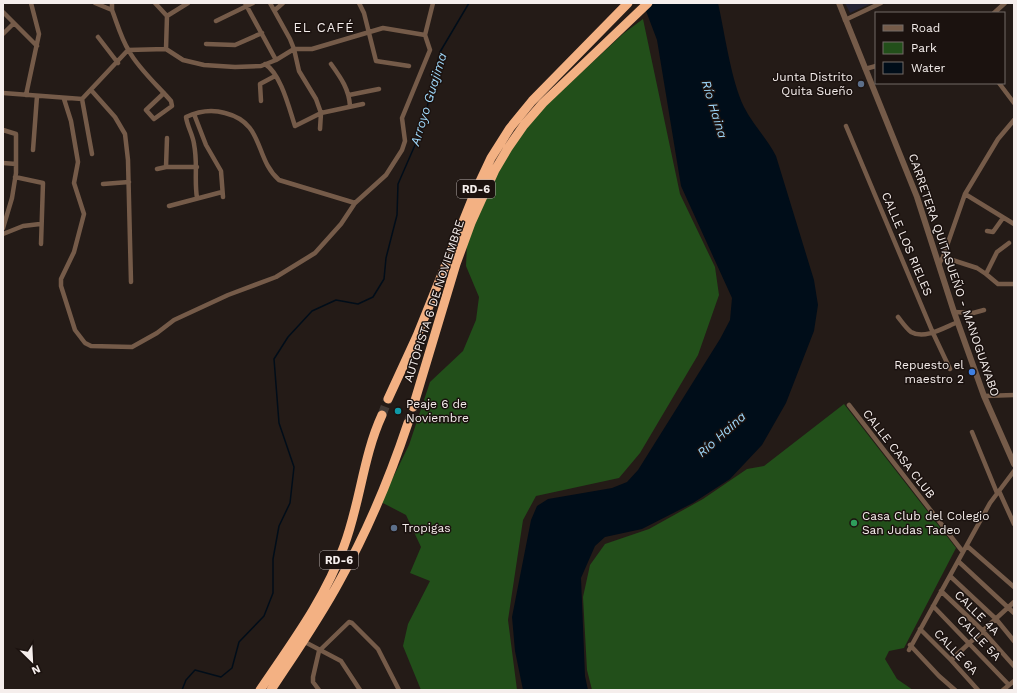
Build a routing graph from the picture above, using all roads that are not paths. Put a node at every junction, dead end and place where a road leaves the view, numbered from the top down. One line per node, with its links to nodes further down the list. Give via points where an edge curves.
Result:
1 (30, 3): 31 (street, via 39,34)
2 (95, 3): 17 (street)
3 (112, 3): 17 (street)
4 (155, 3): 21 (street)
5 (188, 3): 21 (street)
6 (253, 3): 16 (street)
7 (270, 3): 18 (street)
8 (283, 3): 18 (street)
9 (359, 3): 26 (street)
10 (433, 3): 28 (street)
11 (628, 3): 99 (highway, AUTOPISTA 6 DE NOVIEMBRE / RD-6, via 532,101 510,128 491,158 423,323)
12 (648, 3): 101 (highway, AUTOPISTA 6 DE NOVIEMBRE / RD-6, via 576,70 524,124 495,170 456,264)
13 (839, 3): 22 (street, CARRETERA QUITASUEÑO - MANOGUAYABO)
14 (881, 3): 22 (street)
15 (1006, 3): 20 (street)
16 (246, 5): 23 (street); 25 (street)
17 (112, 10): 34 (street)
18 (275, 10): 33 (street)
19 (3, 12): 24 (street)
20 (995, 12)
21 (167, 16): 32 (street)
22 (845, 20): 41 (street, CARRETERA QUITASUEÑO - MANOGUAYABO)
23 (216, 21)
24 (13, 24): 27 (street); 31 (street)
25 (262, 33): 30 (street, via 235,45); 35 (street)
26 (369, 33): 28 (street, via 383,28); 33 (street, via 312,49); 39 (street, via 376,61)
27 (3, 34)
28 (425, 35): 76 (street, via 430,50 402,118 405,141 402,150 386,175)
29 (98, 37): 36 (street)
30 (206, 44)
31 (37, 46): 48 (street)
32 (166, 49): 34 (street); 37 (street, via 183,60 204,65 234,67)
33 (294, 49): 35 (street); 57 (street, via 299,71 316,99)
34 (128, 50): 36 (street); 47 (street)
35 (276, 60): 37 (street)
36 (118, 62): 44 (street)
37 (264, 64): 42 (street, via 271,68)
38 (331, 64): 49 (street, via 343,80)
39 (409, 66)
40 (875, 66): 41 (street)
41 (865, 69): 87 (street, CARRETERA QUITASUEÑO - MANOGUAYABO, via 917,197)
42 (275, 76): 53 (street, via 260,84); 57 (street, via 283,90 295,126)
43 (1000, 84): 54 (street)
44 (91, 90): 52 (street); 72 (street, via 115,117 125,134)
45 (379, 90): 49 (street)
46 (3, 93): 48 (street)
47 (164, 93): 47 (street, via 146,110 154,119 172,106)
48 (26, 95): 50 (street)
49 (349, 95): 56 (street)
50 (36, 96): 51 (street); 64 (street)
51 (64, 99): 52 (street); 76 (street, via 71,121 78,162 74,183 84,214 74,252 61,279 61,286 75,330 85,343 91,346 132,347 174,320 228,295 276,277 315,253 341,224)
52 (82, 99): 65 (street)
53 (261, 101)
54 (1014, 103)
55 (362, 104): 56 (street)
56 (350, 106): 57 (street)
57 (320, 113): 61 (street)
58 (194, 114): 69 (street, via 186,119 194,142); 75 (street, via 206,146 221,171 223,194); 76 (street, via 214,110 232,114 247,122 270,172 279,180)
59 (1014, 120): 74 (street, via 998,139)
60 (846, 126): 95 (street, CALLE LOS RIELES)
61 (320, 129)
62 (3, 130): 67 (street, via 16,134)
63 (168, 138): 68 (street)
64 (33, 150)
65 (92, 154)
66 (3, 162): 67 (street)
67 (16, 164): 71 (street)
68 (166, 167): 69 (street); 70 (street)
69 (197, 167): 75 (street)
70 (157, 170)
71 (15, 177): 79 (street, via 43,183); 81 (street)
72 (129, 182): 73 (street); 89 (street)
73 (103, 184)
74 (965, 194): 78 (street); 86 (street)
75 (197, 198): 77 (street)
76 (355, 203)
77 (169, 206)
78 (1003, 218): 80 (street); 82 (street, via 993,232)
79 (40, 224): 83 (street, via 23,226); 85 (street)
80 (1014, 224)
81 (3, 228)
82 (987, 231)
83 (3, 234)
84 (1009, 243): 88 (street, via 997,252)
85 (40, 244)
86 (944, 257): 87 (street); 88 (street)
87 (938, 264): 92 (street, CARRETERA QUITASUEÑO - MANOGUAYABO)
88 (986, 274): 90 (street, via 998,284)
89 (131, 282)
90 (1014, 284)
91 (984, 310): 92 (street, via 973,313)
92 (954, 312): 94 (street, CARRETERA QUITASUEÑO - MANOGUAYABO)
93 (898, 317): 95 (street, via 911,332)
94 (958, 322): 95 (street); 98 (street, CARRETERA QUITASUEÑO - MANOGUAYABO)
95 (933, 333): 96 (street, CALLE LOS RIELES)
96 (950, 369)
97 (1014, 395): 98 (street)
98 (984, 396): 105 (street, CARRETERA QUITASUEÑO - MANOGUAYABO)
99 (388, 399)
100 (849, 405): 112 (street, CALLE CASA CLUB)
101 (413, 407)
102 (382, 415): 108 (highway, RD-6)
103 (408, 423): 109 (highway, RD-6)
104 (972, 432): 107 (street)
105 (1014, 464)
106 (1014, 471): 107 (street)
107 (998, 492): 110 (street); 111 (street)
108 (356, 507): 109 (highway); 132 (highway, RD-6, via 345,545 330,580 303,627)
109 (371, 514): 124 (highway, RD-6, via 339,582)
110 (1014, 524)
111 (966, 546): 112 (street); 115 (street)
112 (963, 552): 113 (street)
113 (958, 562): 114 (street); 119 (street)
114 (950, 576): 116 (street); 121 (street)
115 (1014, 587)
116 (941, 592): 118 (street); 123 (street, CALLE 4A)
117 (1014, 602): 119 (street)
118 (933, 606): 122 (street); 126 (street, CALLE 5A)
119 (1009, 607): 120 (street); 121 (street)
120 (1014, 613)
121 (996, 619): 123 (street); 125 (street)
122 (920, 629): 128 (street, CALLE 6A); 137 (street, via 910,648)
123 (982, 630): 126 (street); 129 (street, CALLE 4A)
124 (303, 641): 127 (street); 133 (highway, RD-6)
125 (1014, 641)
126 (970, 642): 128 (street); 131 (street, CALLE 5A)
127 (319, 651): 134 (street, via 313,682); 135 (street, via 341,661); 136 (street, via 347,622 350,622 378,649)
128 (952, 660): 138 (street, CALLE 6A)
129 (1014, 666)
130 (1014, 681): 131 (street)
131 (1009, 685): 139 (street)
132 (260, 690)
133 (271, 690)
134 (319, 690)
135 (360, 690)
136 (399, 690)
137 (955, 690)
138 (978, 690)
139 (1003, 690)

